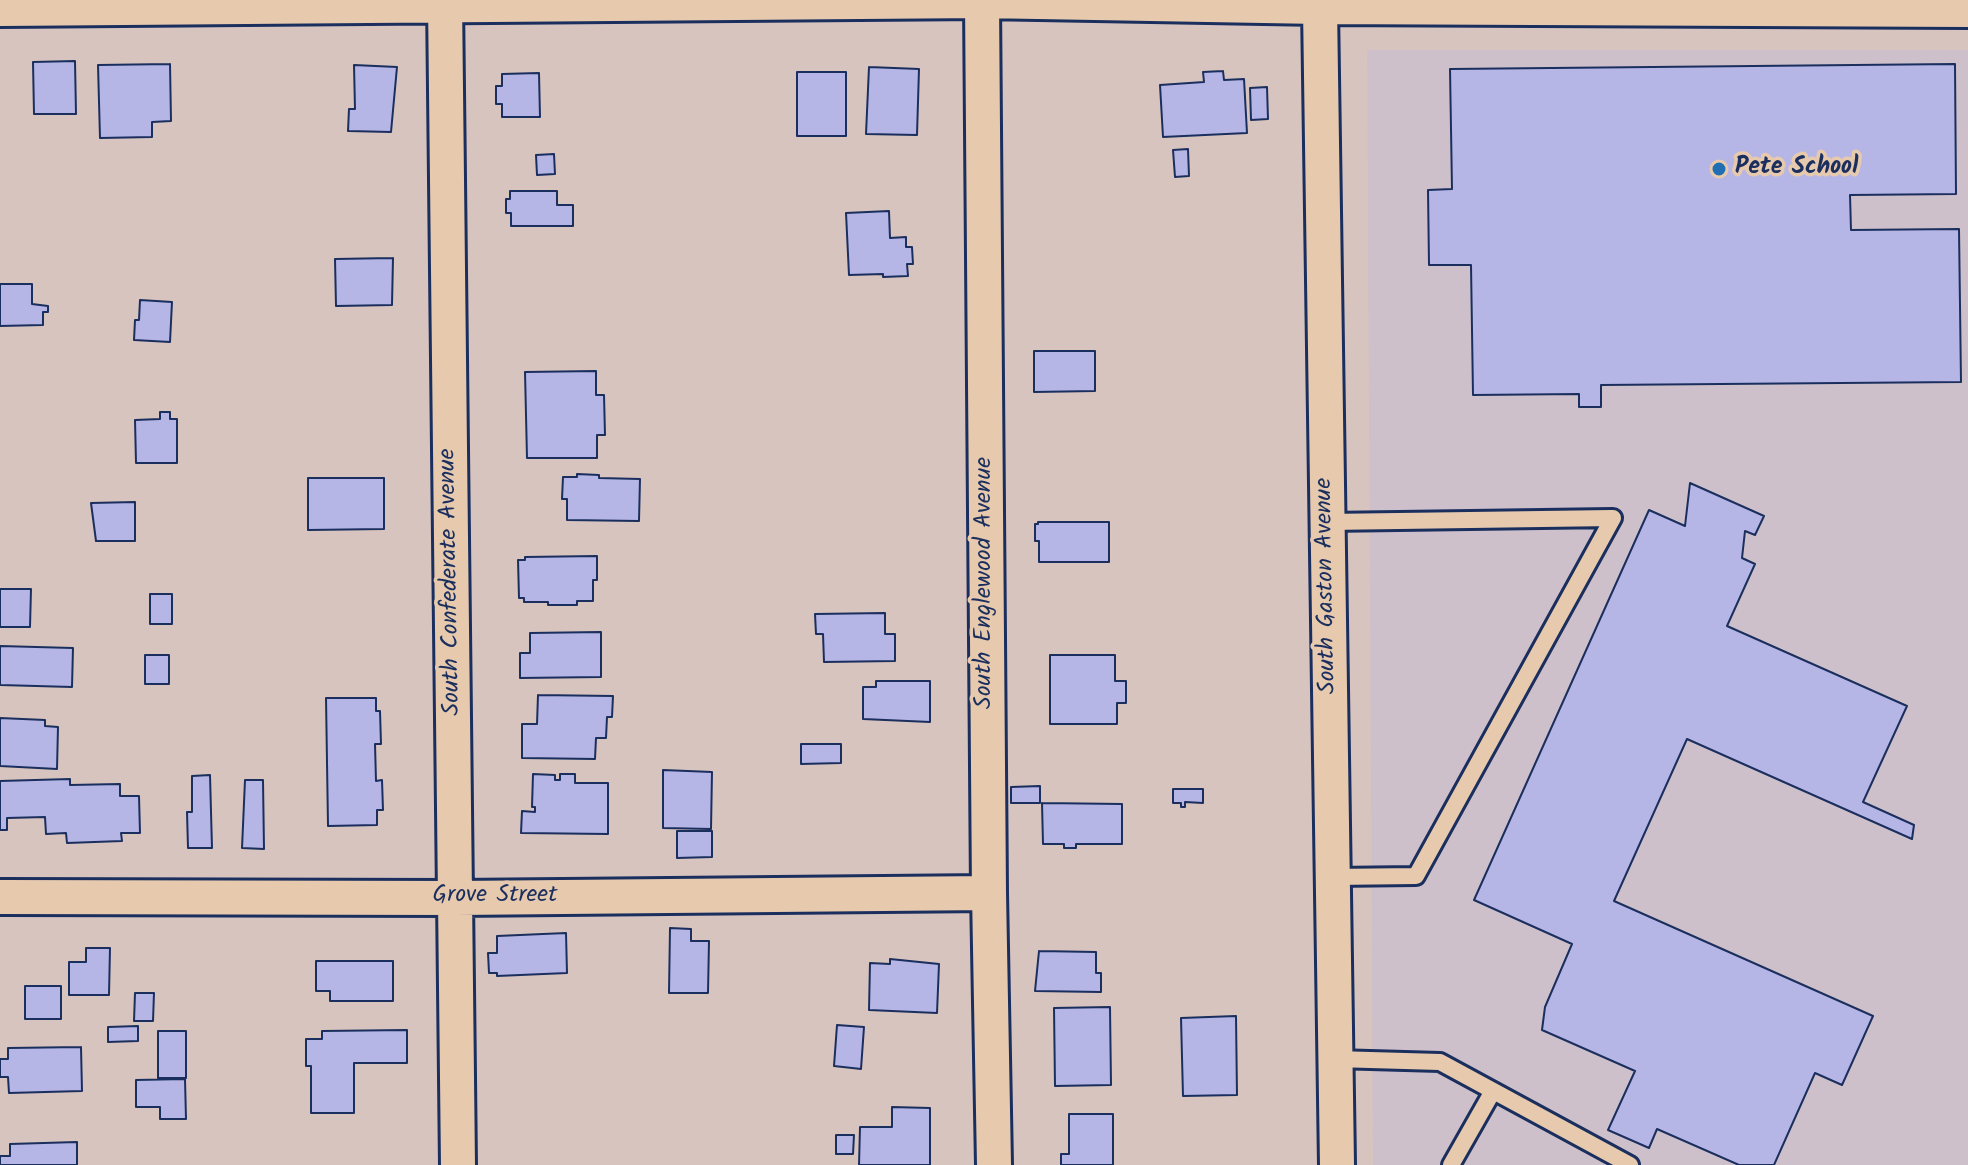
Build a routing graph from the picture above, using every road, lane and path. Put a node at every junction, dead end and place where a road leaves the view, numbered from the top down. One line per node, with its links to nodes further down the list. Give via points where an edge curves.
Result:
1 (982, 1): 2 (street); 3 (street); 8 (street, South Englewood Avenue)
2 (445, 2): 4 (street); 10 (street, South Confederate Avenue)
3 (1320, 7): 5 (street); 6 (street, South Gaston Avenue)
4 (0, 9)
5 (1968, 10)
6 (1327, 522): 7 (street, South Gaston Avenue); 7 (lane, via 1613,518 1416,876)
7 (1332, 877): 11 (street, South Gaston Avenue)
8 (989, 893): 10 (street, Grove Street); 14 (street, South Englewood Avenue)
9 (0, 897): 10 (street, Grove Street)
10 (456, 898): 13 (street, South Confederate Avenue)
11 (1335, 1059): 12 (lane, via 1440,1062); 15 (street, South Gaston Avenue)
12 (1493, 1091): 16 (lane); 17 (lane)
13 (458, 1165)
14 (994, 1165)
15 (1337, 1165)
16 (1451, 1165)
17 (1630, 1165)

